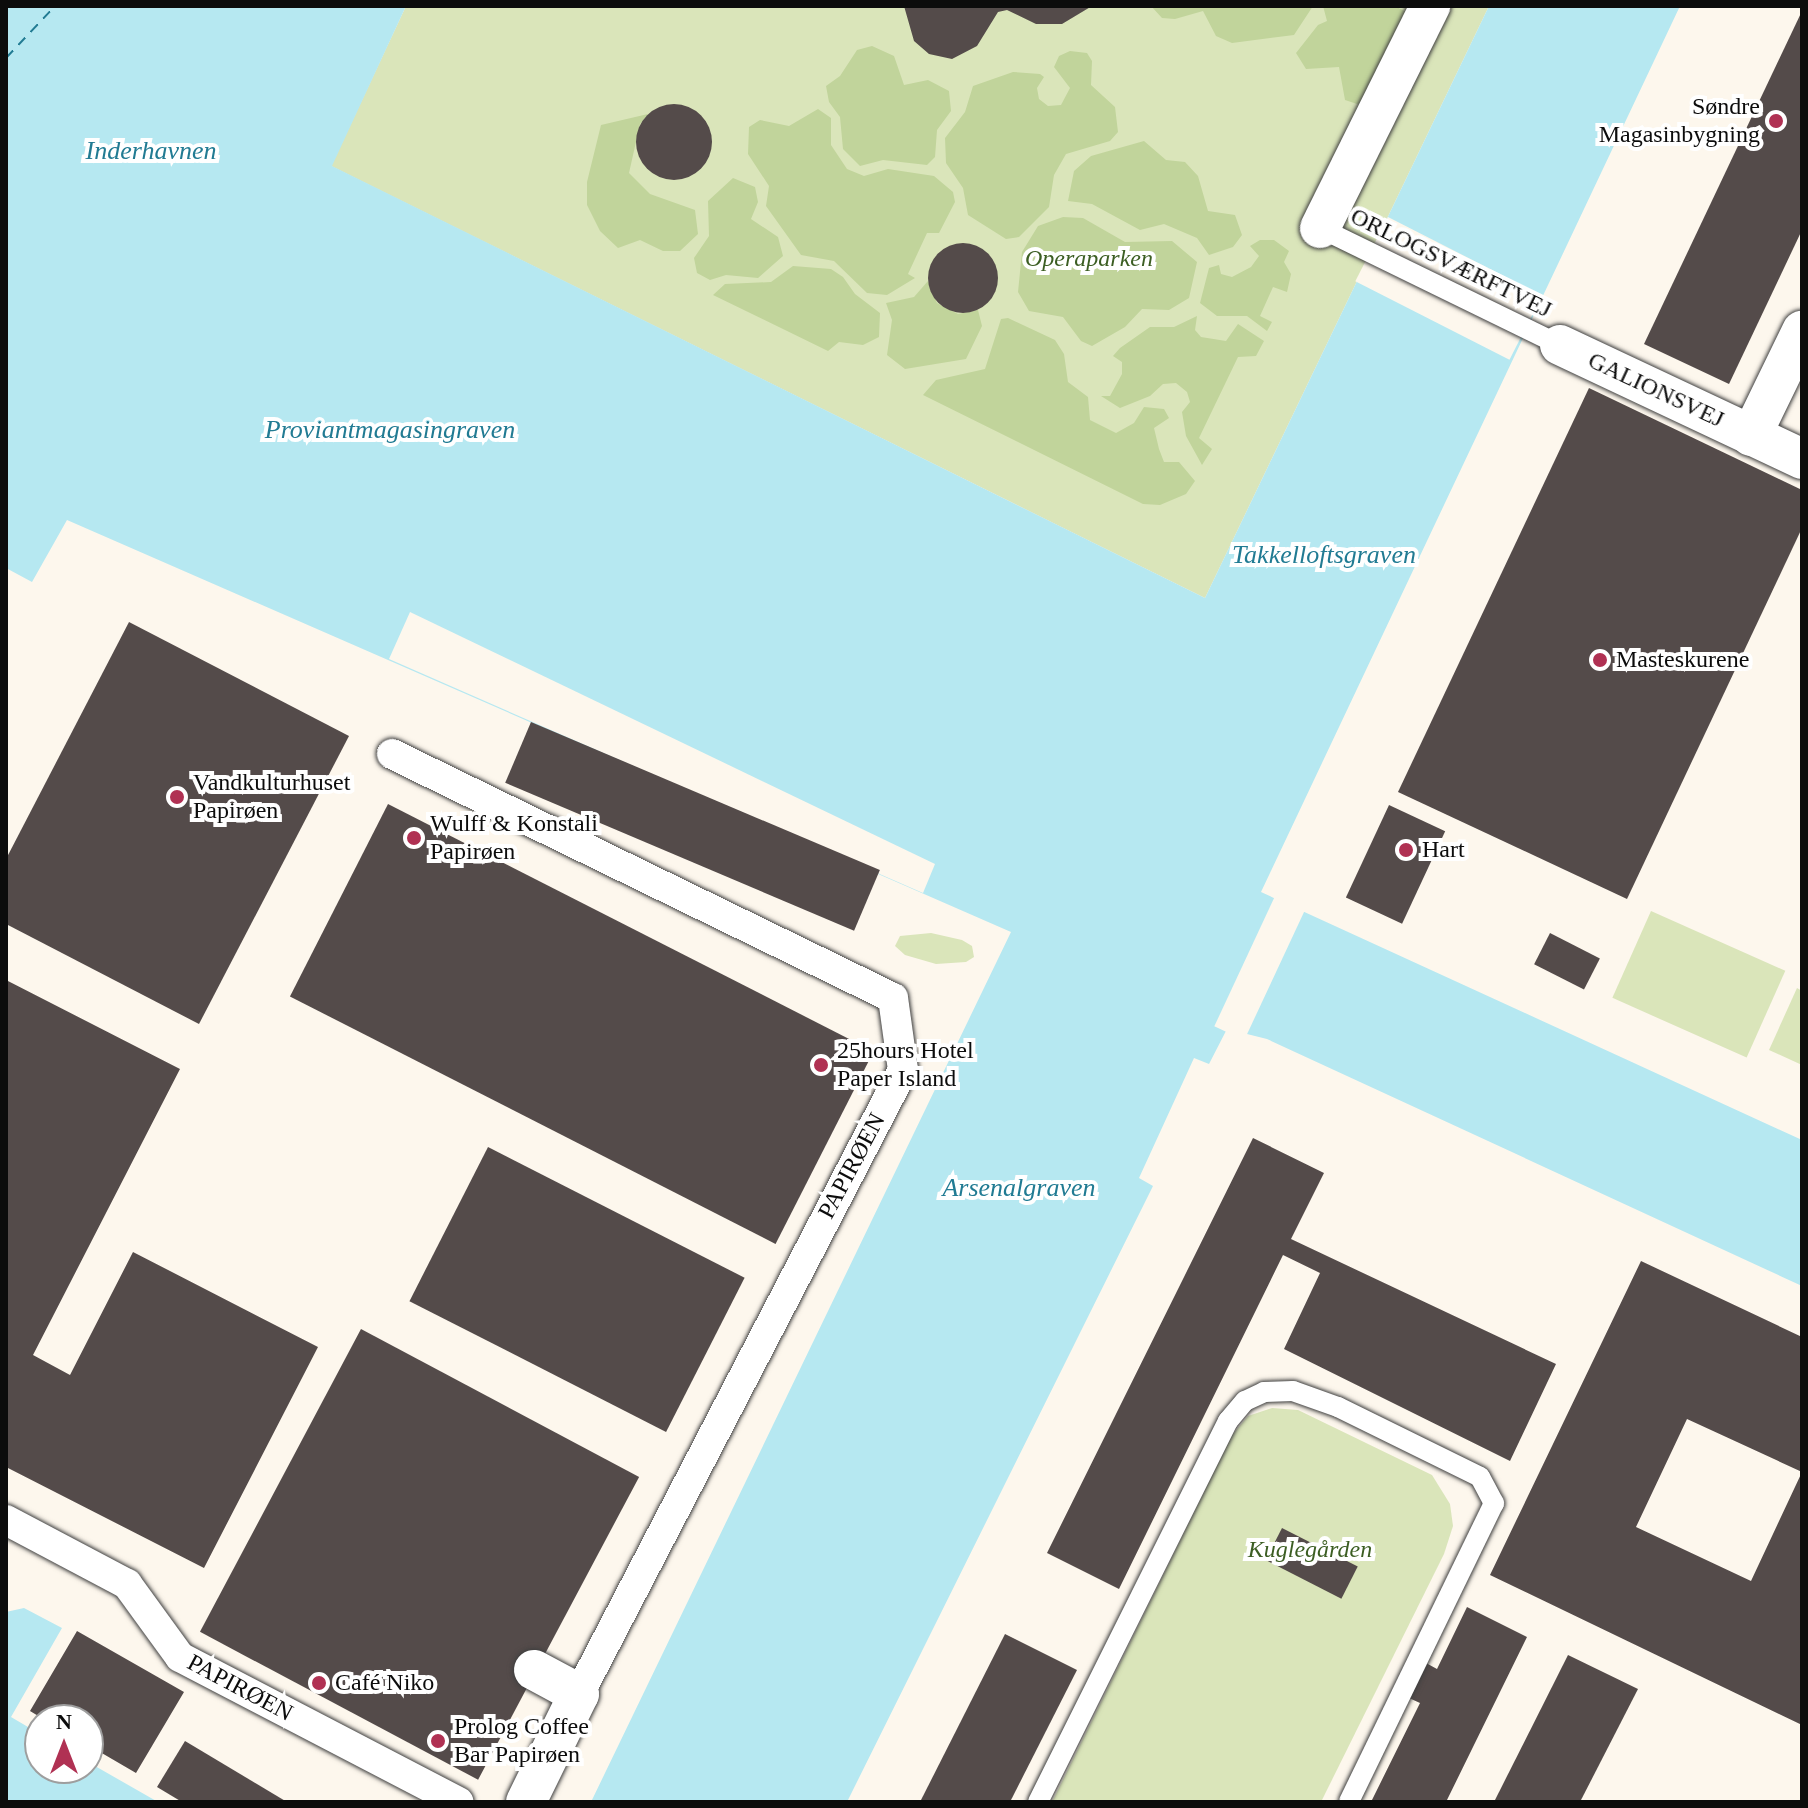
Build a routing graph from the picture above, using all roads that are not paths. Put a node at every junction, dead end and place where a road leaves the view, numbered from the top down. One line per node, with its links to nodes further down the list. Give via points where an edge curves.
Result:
1 (1430, 6): 2 (street)
2 (1320, 228): 4 (lane, ORLOGSVÆRFTVEJ)
3 (1802, 331): 5 (street, GALIONSVEJ)
4 (1544, 337): 5 (street, GALIONSVEJ)
5 (1751, 436): 6 (street, GALIONSVEJ)
6 (1802, 459)
7 (392, 754): 10 (street, PAPIRØEN, via 893,998 903,1070)
8 (6, 1520): 11 (street, PAPIRØEN, via 127,1584 180,1657)
9 (534, 1670): 10 (street)
10 (579, 1694): 12 (street, PAPIRØEN)
11 (458, 1802)
12 (526, 1802)
13 (1038, 1802): 14 (lane, via 1228,1421 1245,1401 1264,1392 1293,1391 1338,1407 1480,1477 1494,1503)
14 (1349, 1802)

